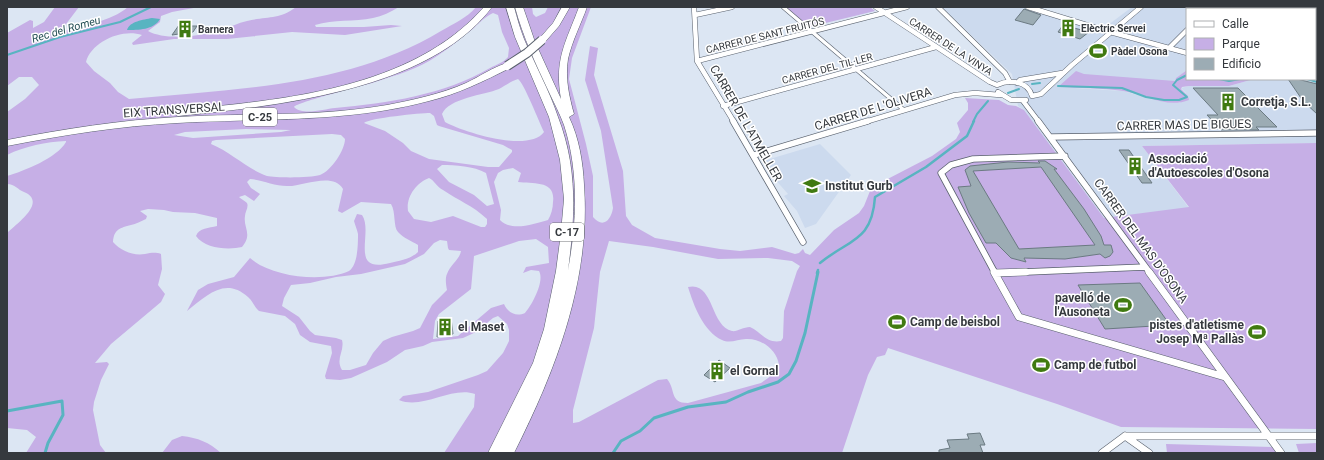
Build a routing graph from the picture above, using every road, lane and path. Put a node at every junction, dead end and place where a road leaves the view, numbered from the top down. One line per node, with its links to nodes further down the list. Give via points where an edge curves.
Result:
1 (488, 7): 37 (highway, C-25, via 464,32 436,51 393,71 337,90 269,103 85,123)
2 (510, 7): 49 (highway, C-17, via 519,37 554,117 565,160 569,199 562,271 550,330 539,363)
3 (519, 7): 35 (highway, C-17, via 527,34)
4 (566, 7): 39 (highway, EIX TRANSVERSAL / C-25, bridge, via 556,24 527,53 472,84 436,96 372,111 309,116 170,120)
5 (583, 7): 35 (highway, via 565,53 562,68 565,98 570,115)
6 (694, 7): 17 (street, CARRER DE L'ATMELLER)
7 (732, 7): 17 (street)
8 (783, 7): 19 (street)
9 (876, 7): 16 (street, CARRER DE LA VINYA)
10 (906, 7): 16 (street, CARRER DE SANT FRUITÓS)
11 (938, 7): 27 (street, via 1005,73)
12 (1028, 7): 20 (street)
13 (1141, 7): 20 (street)
14 (1248, 7): 15 (street)
15 (1252, 8)
16 (884, 14): 19 (street, CARRER DE SANT FRUITÓS); 21 (street, CARRER DE LA VINYA)
17 (694, 15): 24 (street, CARRER DE L'ATMELLER)
18 (1186, 31): 22 (street)
19 (812, 32): 24 (street, CARRER DE SANT FRUITÓS); 25 (street)
20 (1112, 32): 22 (street); 26 (street)
21 (936, 48): 25 (street, CARRER DEL TIL·LER); 29 (street, CARRER DE LA VINYA)
22 (1169, 48): 23 (street)
23 (1186, 53)
24 (697, 61): 33 (street, CARRER DE L'ATMELLER)
25 (856, 70): 33 (street, CARRER DEL TIL·LER); 34 (street)
26 (1064, 72): 28 (street, via 1020,80); 31 (street, via 1041,94)
27 (1010, 82): 28 (street); 29 (street)
28 (1017, 83): 31 (street, via 1028,88)
29 (997, 86): 30 (street)
30 (1000, 95): 32 (street, CARRER DE L'OLIVERA, via 1011,100); 34 (street, CARRER DE L'OLIVERA, via 967,93)
31 (1032, 96): 32 (street)
32 (1023, 101): 38 (street, CARRER DEL MAS D'OSONA)
33 (723, 106): 40 (street, CARRER DE L'ATMELLER)
34 (904, 110): 40 (street, CARRER DE L'OLIVERA)
35 (569, 126): 50 (highway, C-17, via 576,154 580,190 578,239 573,275 564,315 550,358 518,434)
36 (1317, 133): 38 (street, CARRER MAS DE BIGUES)
37 (7, 136)
38 (1051, 137): 41 (street, CARRER DEL MAS D'OSONA)
39 (7, 143)
40 (754, 155): 42 (street, CARRER DE L'ATMELLER)
41 (1064, 156): 43 (street, CARRER DEL MAS D'OSONA); 44 (street, via 973,159 951,165 941,173)
42 (803, 242)
43 (1145, 267): 44 (street); 45 (street, CARRER DEL MAS D'OSONA)
44 (995, 272): 45 (street, via 1019,317)
45 (1225, 377): 46 (street, CARRER DEL MAS D'OSONA)
46 (1268, 435): 47 (street); 48 (street); 53 (street, CARRER DEL MAS D'OSONA)
47 (1125, 436): 51 (street); 52 (street)
48 (1317, 436)
49 (495, 453)
50 (507, 453)
51 (1102, 453)
52 (1149, 453)
53 (1281, 453)

